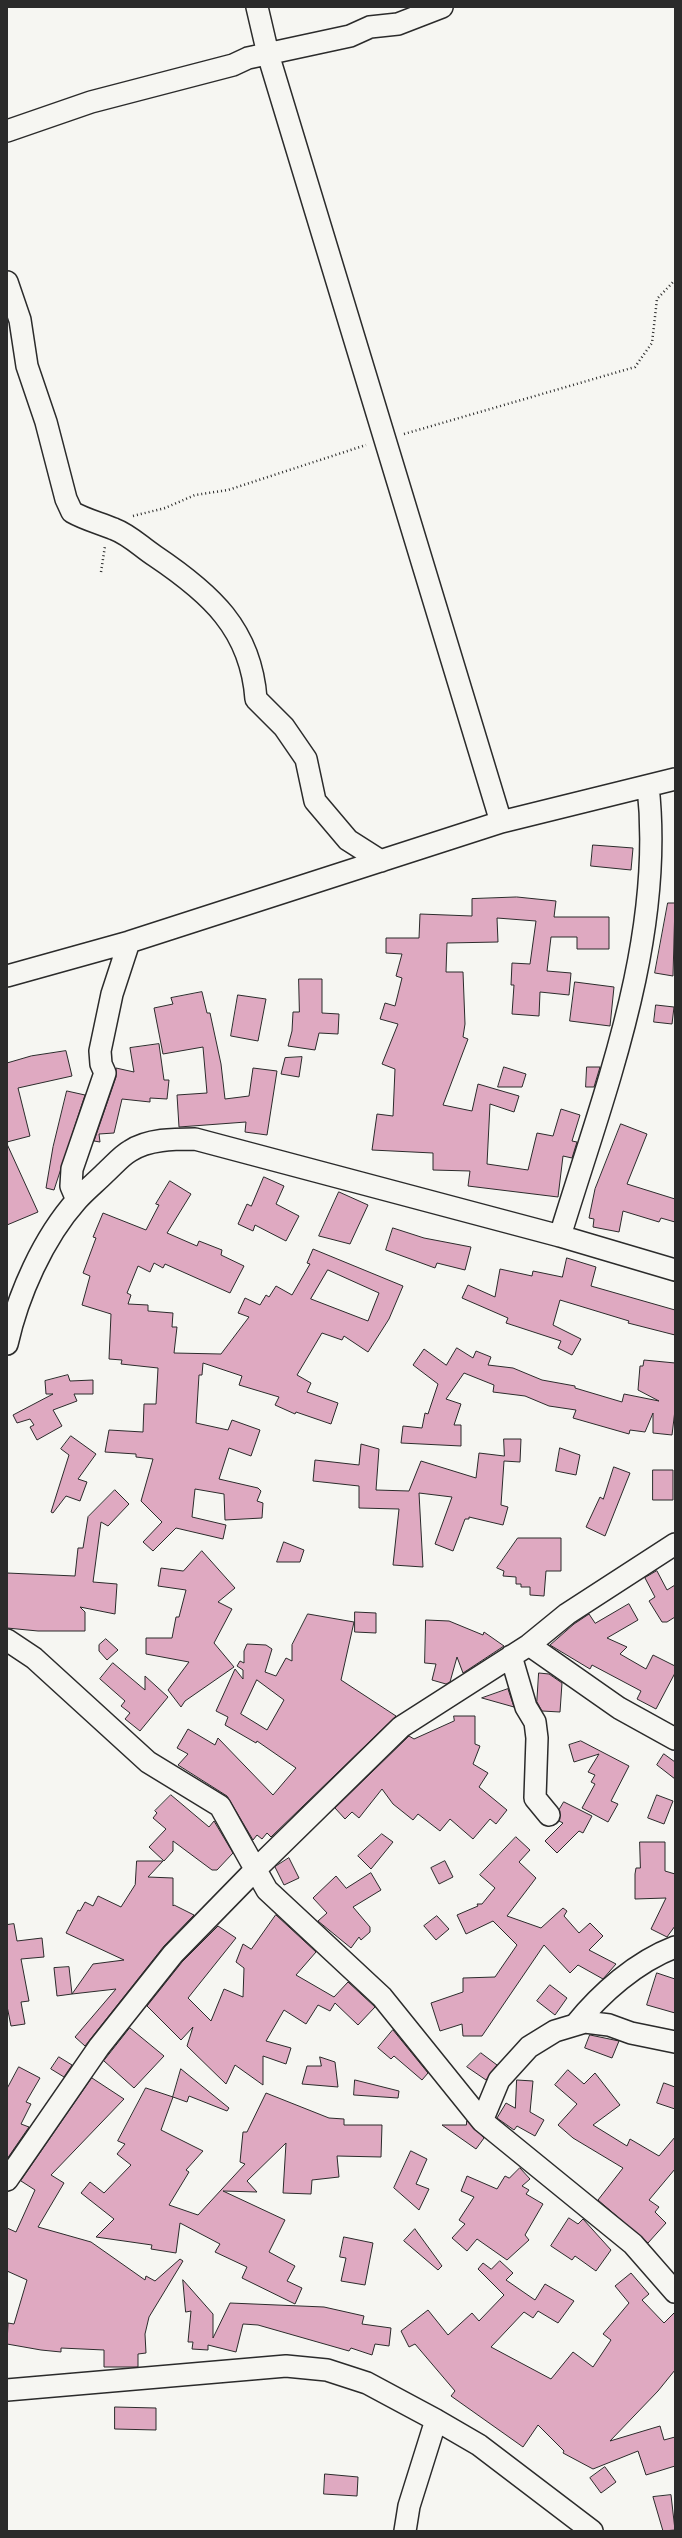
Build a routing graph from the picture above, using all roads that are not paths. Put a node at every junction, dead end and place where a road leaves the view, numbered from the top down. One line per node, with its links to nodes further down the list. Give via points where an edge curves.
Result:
1 (257, 7): 3 (street)
2 (442, 7): 3 (street, via 398,24 370,27 350,36)
3 (268, 54): 4 (street, via 91,102); 8 (street, via 387,439)
4 (7, 131)
5 (7, 282): 9 (street, via 20,320 27,366 72,512 136,541 204,591 230,621 254,674 256,699 284,727 306,759 315,801 348,840)
6 (675, 779): 7 (street)
7 (648, 786): 8 (street); 13 (street, via 652,820 652,855 636,971 614,1059)
8 (501, 822): 9 (street)
9 (381, 861): 10 (street)
10 (129, 942): 11 (street); 12 (street, via 112,994 100,1051 105,1073 72,1169 71,1186)
11 (7, 976)
12 (77, 1200): 13 (street, via 130,1151 149,1142 194,1139); 15 (street, via 56,1229 36,1266 15,1310)
13 (560, 1236): 14 (street)
14 (675, 1270)
15 (7, 1344)
16 (671, 1551): 18 (street, via 567,1614)
17 (7, 1640): 22 (street, via 34,1658 148,1762 220,1806)
18 (529, 1645): 19 (street); 20 (street, via 619,1708)
19 (511, 1656): 21 (street, via 526,1707 535,1722 538,1738 535,1798); 22 (street, via 401,1727)
20 (675, 1739)
21 (549, 1815)
22 (256, 1869): 26 (street, via 266,1890 382,1997); 27 (street, via 173,1954 98,2047)
23 (675, 1946): 24 (street, via 621,1979 594,2002)
24 (575, 2025): 25 (street, via 585,2022 609,2025 631,2033); 26 (street, via 555,2031 529,2047 499,2080)
25 (675, 2042)
26 (482, 2120): 28 (street, via 634,2244)
27 (7, 2180)
28 (675, 2292)
29 (7, 2390): 30 (street, via 286,2366 327,2370 367,2382)
30 (436, 2420): 31 (street, via 408,2506); 32 (street, via 478,2445)
31 (405, 2531)
32 (592, 2531)

